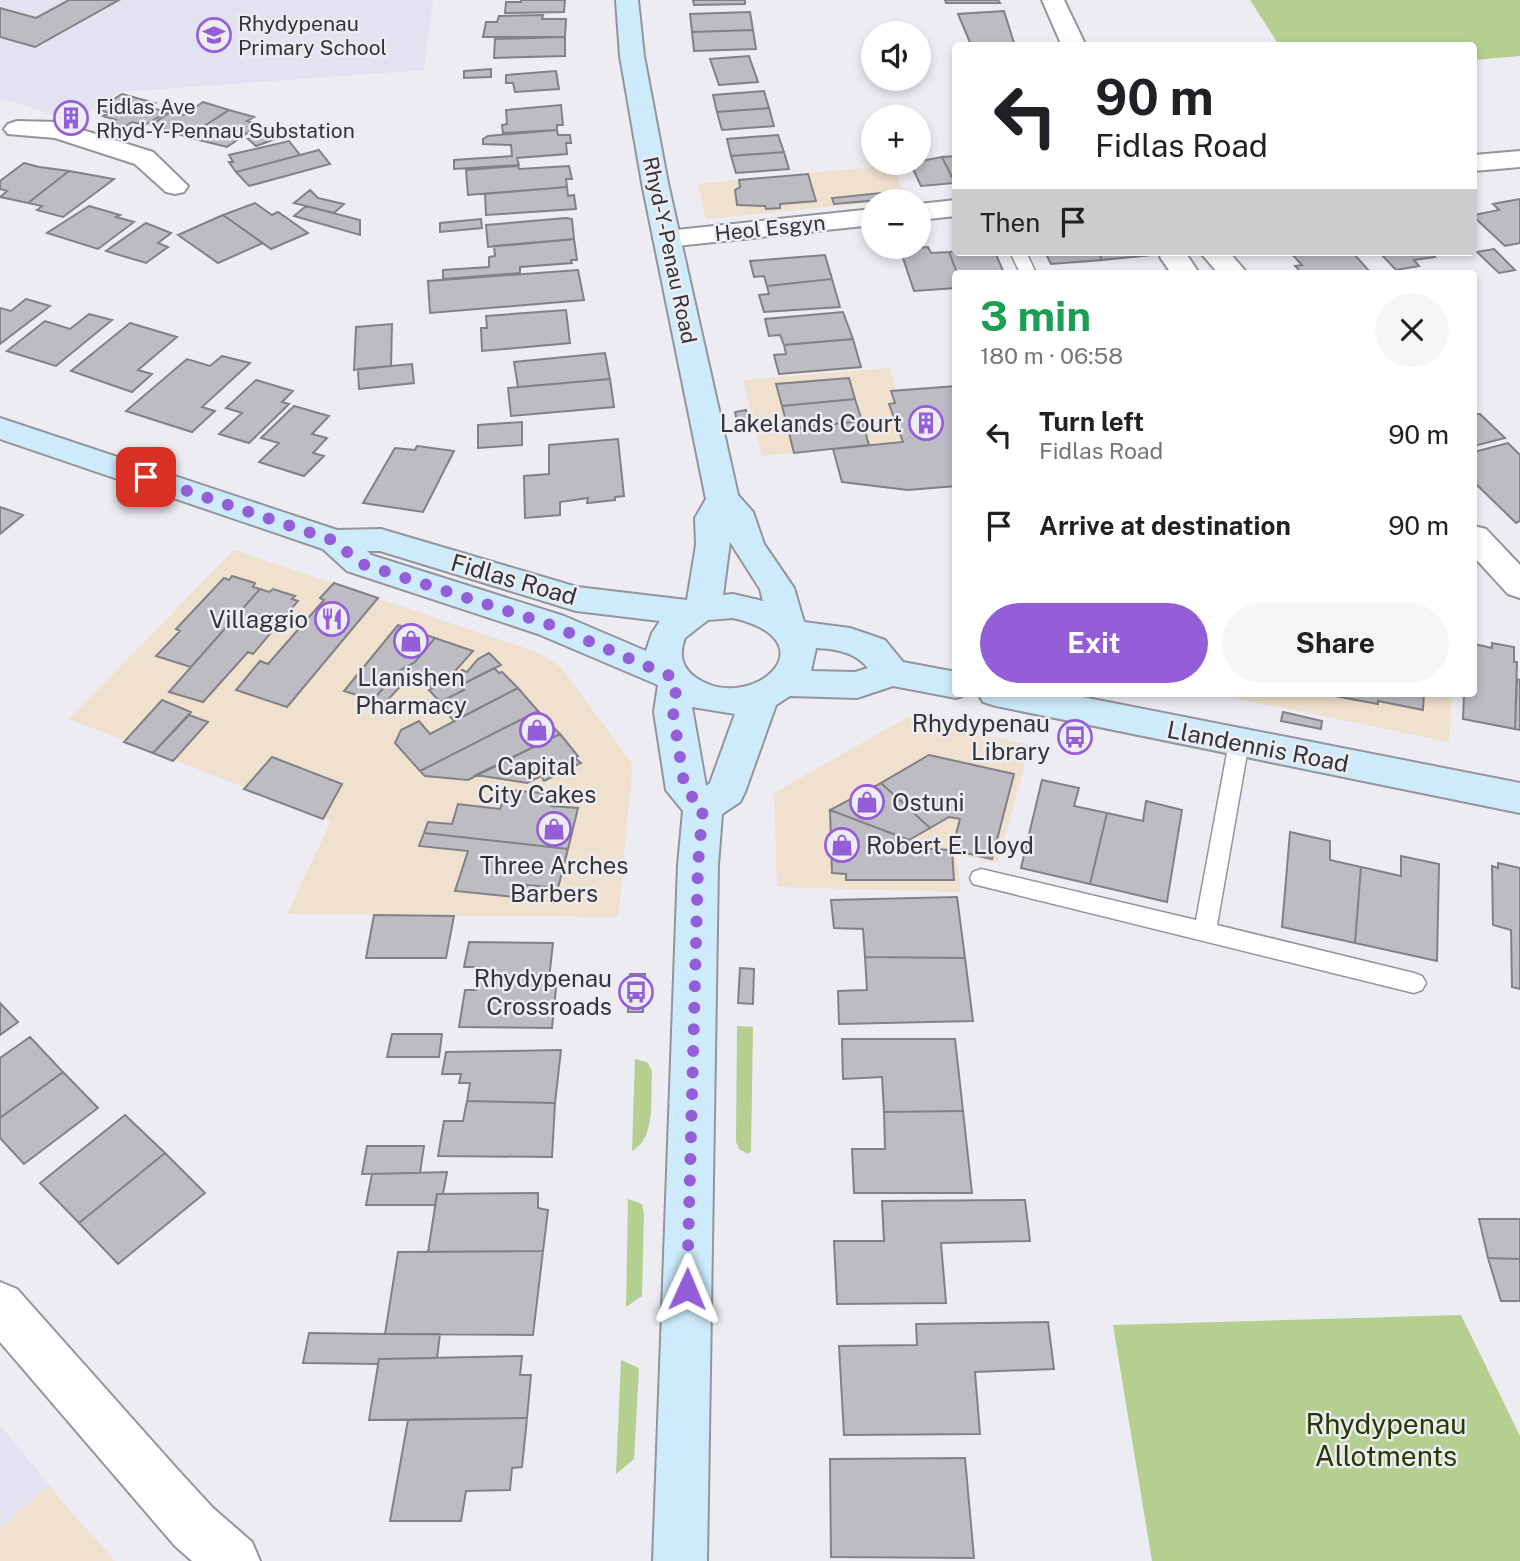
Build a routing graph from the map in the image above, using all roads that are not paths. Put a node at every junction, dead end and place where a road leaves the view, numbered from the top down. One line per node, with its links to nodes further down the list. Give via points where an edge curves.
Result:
1 (627, 0): 11 (street, Rhyd-Y-Penau Road, via 632,56)
2 (1053, 0): 3 (street)
3 (1072, 42)
4 (6, 130): 7 (street, via 57,130 144,158)
5 (1520, 159): 6 (street)
6 (1477, 163)
7 (174, 186)
8 (952, 208): 9 (street)
9 (931, 211)
10 (861, 218): 11 (street, Heol Esgyn)
11 (667, 239): 15 (street, Rhyd-Y-Penau Road)
12 (1218, 256): 13 (street)
13 (1230, 270)
14 (0, 428): 17 (street, Fidlas Road)
15 (722, 499): 19 (street, Rhyd-Y-Penau Road, via 712,518 713,545); 20 (street, Rhyd-Y-Penau Road, via 736,512 748,546 777,588)
16 (1477, 540): 18 (street)
17 (335, 541): 19 (street, Fidlas Road, via 381,540 576,599); 22 (street, Fidlas Road, via 359,563 551,625)
18 (1515, 574)
19 (699, 612): 20 (street, via 752,608 769,613); 22 (street, via 679,622 664,642 664,664)
20 (791, 629): 21 (street, via 872,649); 24 (street, via 799,651 798,664)
21 (892, 673): 23 (street); 24 (street, via 857,685)
22 (673, 680): 24 (street, via 691,693 718,700); 28 (street, via 685,790)
23 (952, 684)
24 (773, 690): 28 (street, via 726,792)
25 (1016, 697): 26 (street, Llandennis Road)
26 (1240, 742): 27 (street, Llandennis Road); 30 (lane)
27 (1520, 798)
28 (703, 807): 34 (street)
29 (981, 878): 30 (lane)
30 (1205, 930): 31 (lane)
31 (1414, 983)
32 (0, 1305): 33 (street, via 168,1499)
33 (233, 1561)
34 (680, 1561)

